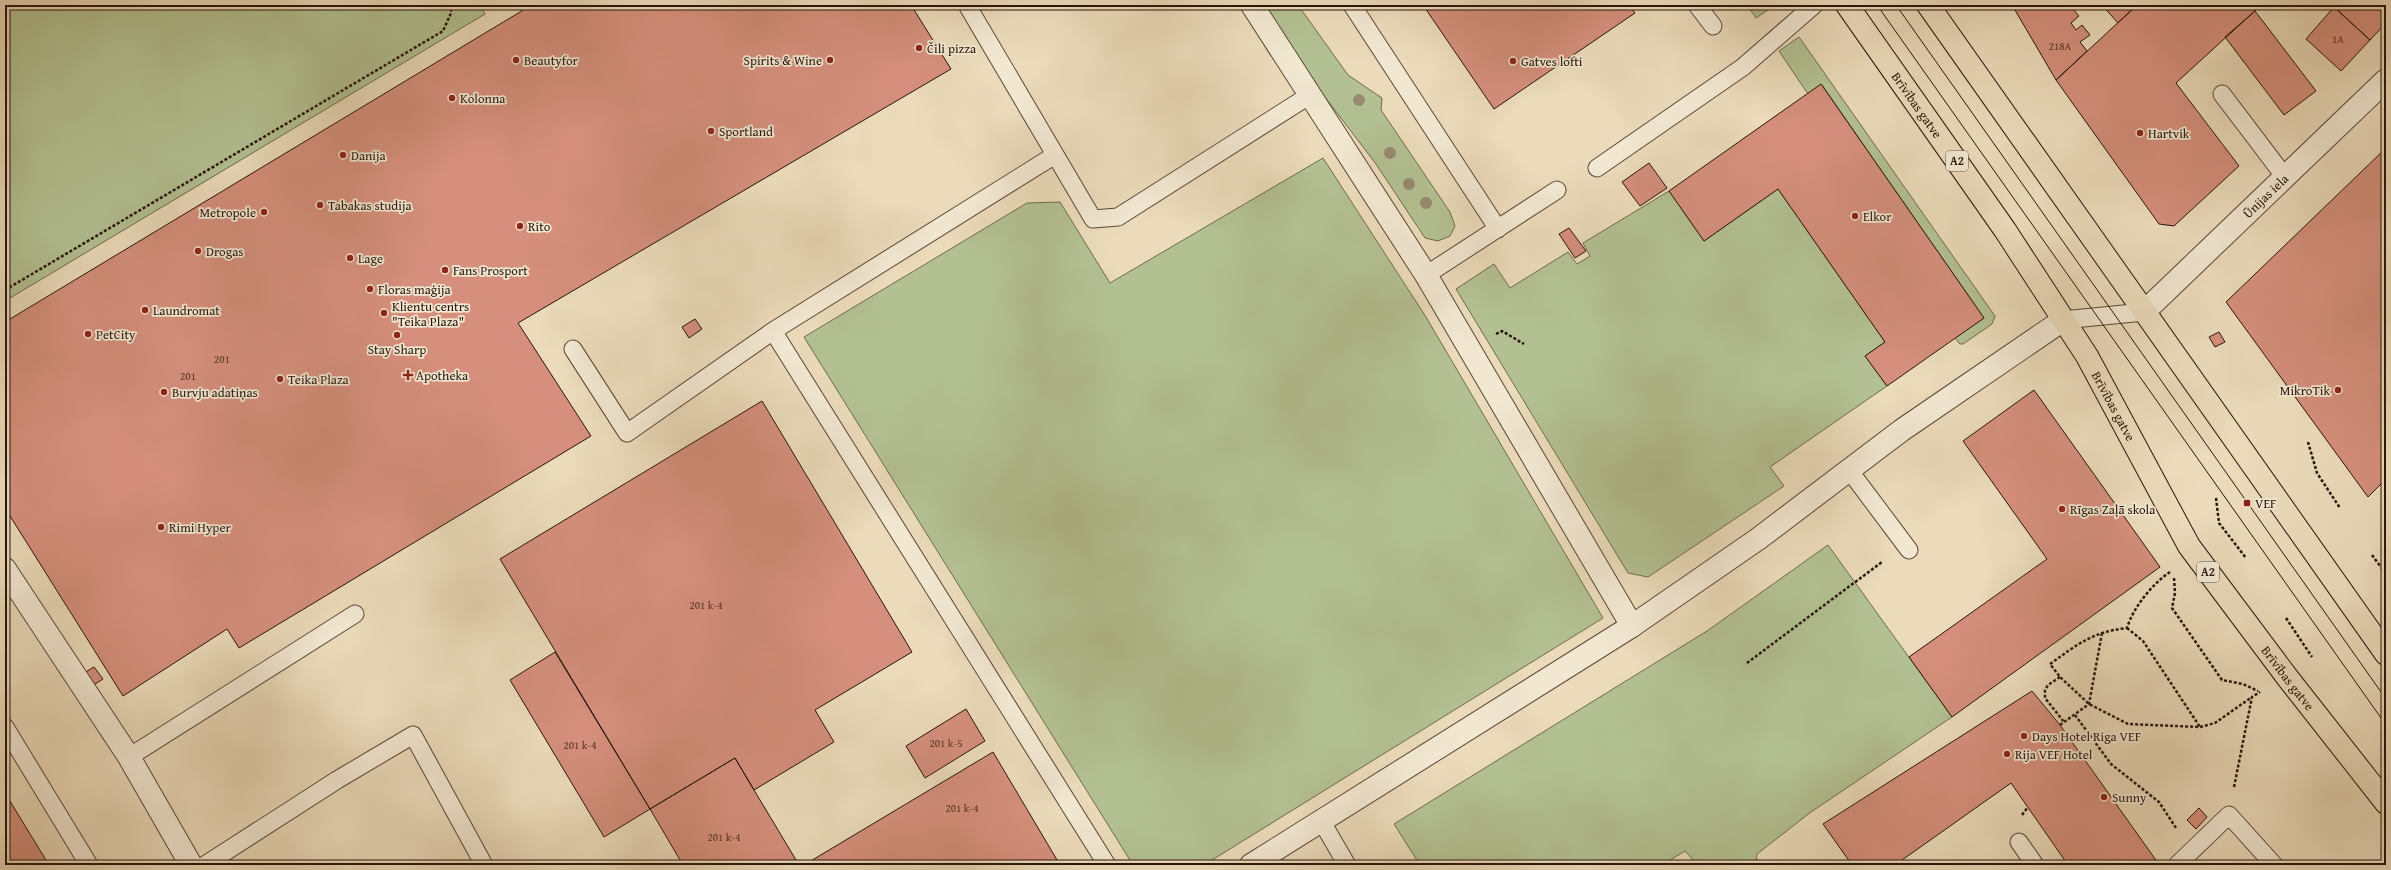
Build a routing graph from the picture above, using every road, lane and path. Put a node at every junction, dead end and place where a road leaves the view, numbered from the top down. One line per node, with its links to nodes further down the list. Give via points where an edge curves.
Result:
1 (450, 5): 19 (path, via 451,13 443,31)
2 (967, 5): 13 (lane)
3 (1252, 5): 12 (street)
4 (1352, 5): 17 (lane)
5 (1697, 5): 9 (lane)
6 (1814, 5): 14 (lane, via 1743,67)
7 (1847, 5): 21 (highway, Brīvības gatve / A2, via 2005,230)
8 (1929, 5): 20 (highway)
9 (1713, 26)
10 (2386, 80): 15 (street, Ūnijas iela)
11 (2222, 94): 15 (lane)
12 (1310, 95): 13 (lane, via 1118,217 1093,219); 18 (street)
13 (1055, 155): 22 (lane)
14 (1597, 168)
15 (2285, 177): 20 (street, Ūnijas iela)
16 (1557, 190): 17 (lane)
17 (1498, 229): 18 (lane)
18 (1426, 275): 35 (street)
19 (5, 290)
20 (2144, 312): 21 (lane); 39 (highway)
21 (2063, 320): 25 (street, via 1902,430); 50 (highway, Brīvības gatve / A2, via 2087,356 2189,546)
22 (772, 332): 23 (lane, via 627,433); 59 (lane)
23 (573, 349)
24 (2308, 442): 27 (path, via 2317,473)
25 (1849, 470): 28 (lane); 35 (street, via 1758,539)
26 (2216, 498): 30 (path, via 2219,523)
27 (2340, 508)
28 (1907, 548): 40 (path)
29 (2372, 555): 32 (path)
30 (2246, 558)
31 (5, 569): 49 (street)
32 (2386, 574)
33 (355, 614): 49 (lane)
34 (2286, 618): 38 (path)
35 (1632, 626): 52 (street)
36 (2127, 628): 37 (path); 42 (path, via 2131,614 2163,577 2174,570 2175,593 2172,608 2222,680 2243,684 2260,692); 48 (path, via 2143,641)
37 (2102, 633): 41 (path, via 2089,637 2050,664); 43 (path)
38 (2311, 654)
39 (2386, 654)
40 (1747, 663)
41 (2060, 677): 43 (path); 45 (path, via 2044,690 2045,698)
42 (2252, 697): 48 (path, via 2215,723); 51 (path)
43 (2090, 704): 44 (path); 48 (path, via 2128,724)
44 (2075, 715): 45 (path); 54 (path, via 2111,764 2159,802)
45 (2064, 722): 46 (path)
46 (2060, 725)
47 (5, 727): 55 (lane)
48 (2200, 727)
49 (129, 757): 56 (street)
50 (2386, 803)
51 (2229, 815): 54 (lane); 64 (lane)
52 (1322, 822): 60 (street); 61 (lane)
53 (2019, 842): 62 (lane)
54 (2191, 852): 63 (lane)
55 (90, 865)
56 (191, 865)
57 (205, 865): 58 (lane, via 337,780 413,735)
58 (484, 865)
59 (1107, 865)
60 (1251, 865)
61 (1347, 865)
62 (2035, 865)
63 (2177, 865)
64 (2274, 865)

